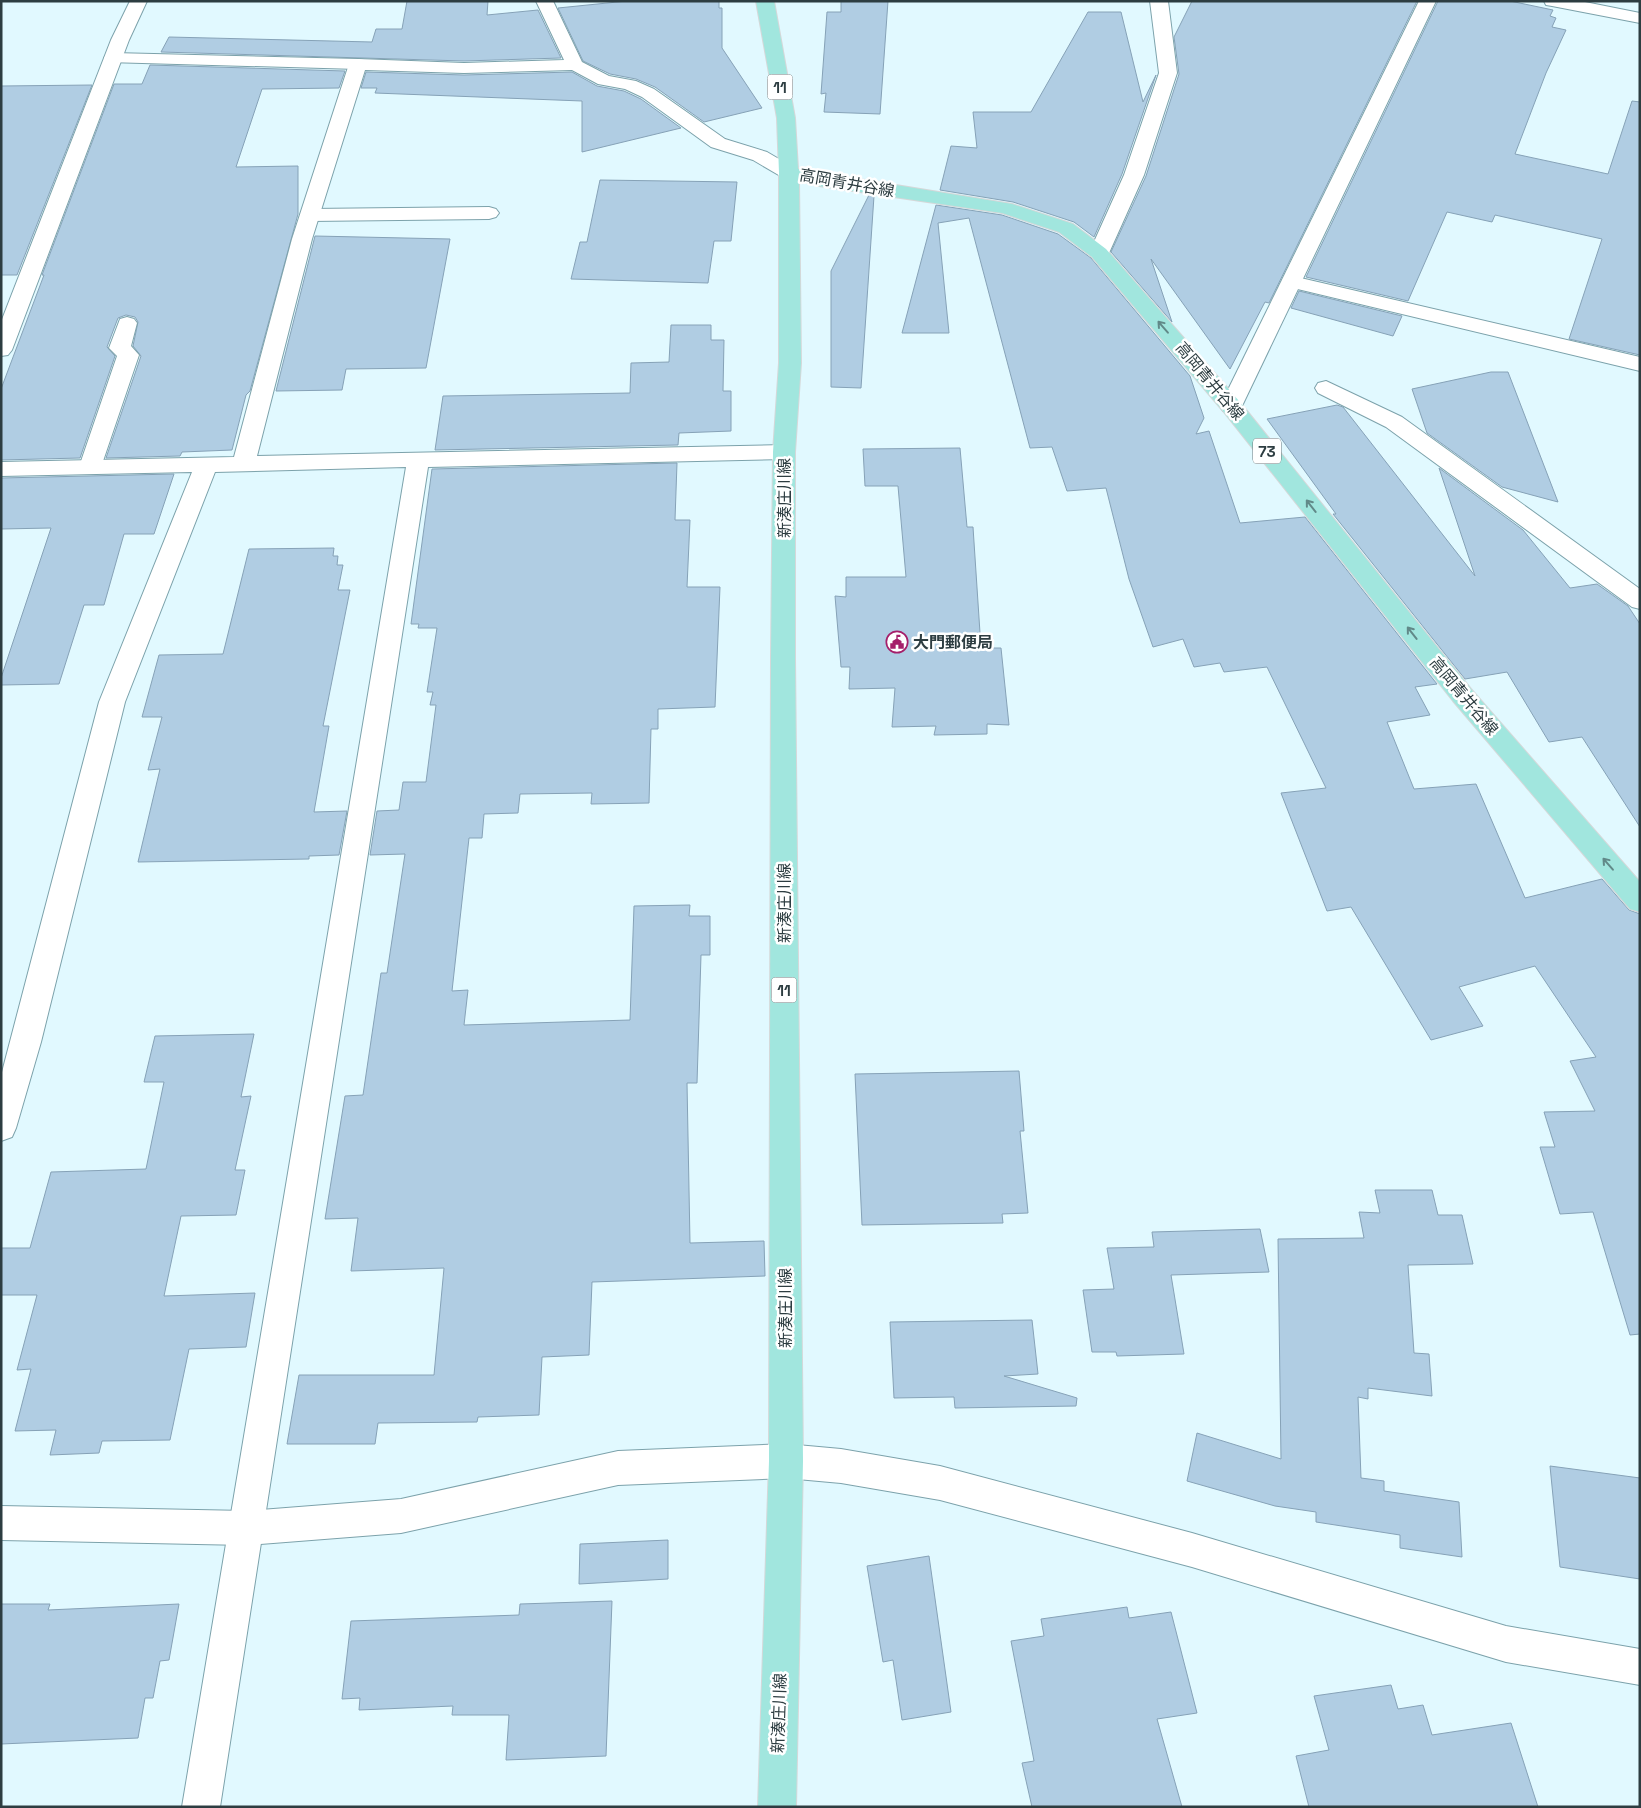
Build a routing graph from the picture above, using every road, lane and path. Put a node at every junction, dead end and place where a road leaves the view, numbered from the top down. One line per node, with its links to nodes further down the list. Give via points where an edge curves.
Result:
1 (139, 1): 8 (street)
2 (544, 1): 10 (street)
3 (765, 1): 11 (main road, 新湊庄川線 / 11, via 786,118)
4 (1159, 1): 14 (street, via 1168,73 1134,175)
5 (1428, 1): 15 (street)
6 (1552, 1): 7 (street)
7 (1640, 18)
8 (113, 58): 9 (street); 17 (street)
9 (358, 64): 10 (street, via 464,68); 13 (street)
10 (575, 65): 11 (street, via 604,80 630,85 648,93 718,143 760,156)
11 (789, 173): 14 (main road, 高岡青井谷線 / 73, via 1005,208 1066,228); 21 (main road, 新湊庄川線 / 11, via 790,363)
12 (489, 213): 13 (street)
13 (310, 215): 23 (street)
14 (1099, 253): 20 (main road, 高岡青井谷線 / 73, one-way to 14)
15 (1292, 282): 18 (street); 20 (street)
16 (127, 323): 25 (street, via 120,348 128,355)
17 (1, 350)
18 (1640, 364)
19 (1326, 388): 27 (street, via 1394,422)
20 (1231, 406): 28 (main road, 高岡青井谷線 / 73, one-way to 20, via 1462,695)
21 (784, 452): 22 (street); 31 (main road, 新湊庄川線 / 11)
22 (418, 461): 23 (street); 33 (street)
23 (244, 463): 24 (street)
24 (206, 465): 25 (street); 29 (street, via 112,702)
25 (90, 467): 26 (street)
26 (1, 469)
27 (1640, 601)
28 (1640, 901)
29 (13, 1042): 30 (street)
30 (1, 1128)
31 (786, 1461): 33 (street, via 618,1468 401,1516); 34 (street, via 841,1466 940,1484 1192,1550 1506,1644); 36 (main road, 新湊庄川線 / 11)
32 (1, 1524): 33 (street)
33 (246, 1528): 35 (street)
34 (1640, 1667)
35 (201, 1807)
36 (777, 1807)

